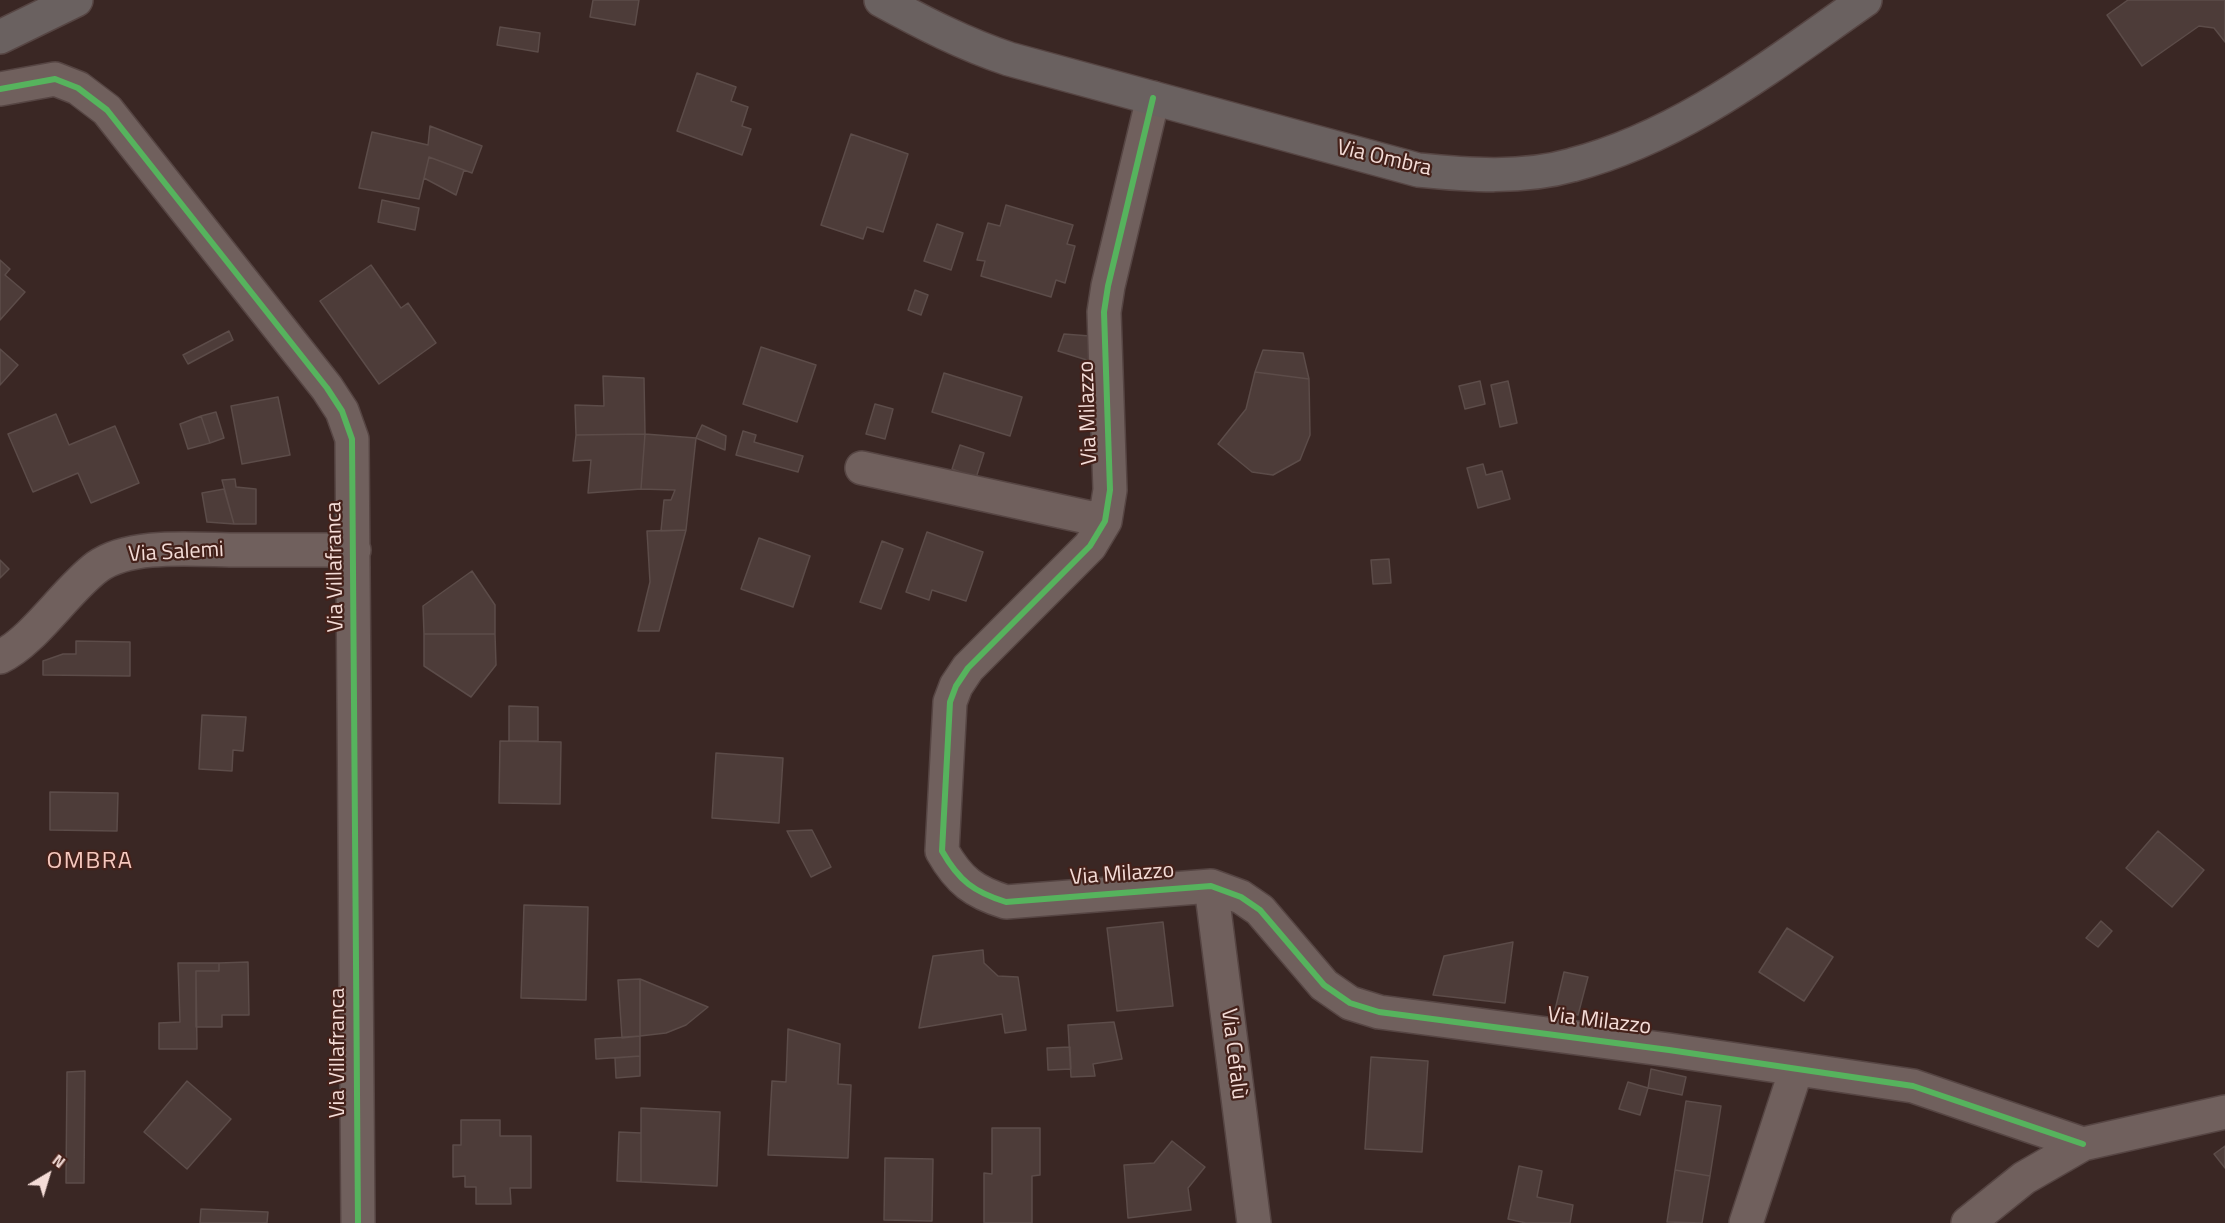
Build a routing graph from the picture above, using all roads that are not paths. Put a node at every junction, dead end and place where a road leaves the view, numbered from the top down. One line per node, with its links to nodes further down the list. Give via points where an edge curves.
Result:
1 (76, 0): 4 (main road)
2 (881, 0): 6 (main road, Via Ombra, via 972,46)
3 (1865, 0): 6 (main road, Via Ombra, via 1730,94 1671,128 1570,166 1474,176 1418,170)
4 (0, 37)
5 (0, 89): 9 (street, Via Villafranca, via 55,79 78,88 108,110 327,388 342,411 352,439)
6 (1153, 98): 8 (street, Via Milazzo, via 1104,312 1110,490)
7 (862, 468): 8 (street)
8 (1105, 521): 11 (street, Via Milazzo, via 1090,546 968,668 956,686 950,702 942,851 967,885 1006,902)
9 (354, 550): 10 (street, Via Salemi, via 152,550 119,556 97,567); 15 (street, Via Villafranca)
10 (0, 657)
11 (1211, 886): 12 (street, Via Milazzo, via 1241,897 1260,910 1324,985 1350,1003 1379,1012); 16 (street, Via Cefalù)
12 (1796, 1070): 14 (street, Via Milazzo, via 1913,1086); 17 (street)
13 (2225, 1112): 14 (street)
14 (2083, 1144): 18 (street, via 2024,1178)
15 (358, 1223)
16 (1254, 1223)
17 (1746, 1223)
18 (1968, 1223)

